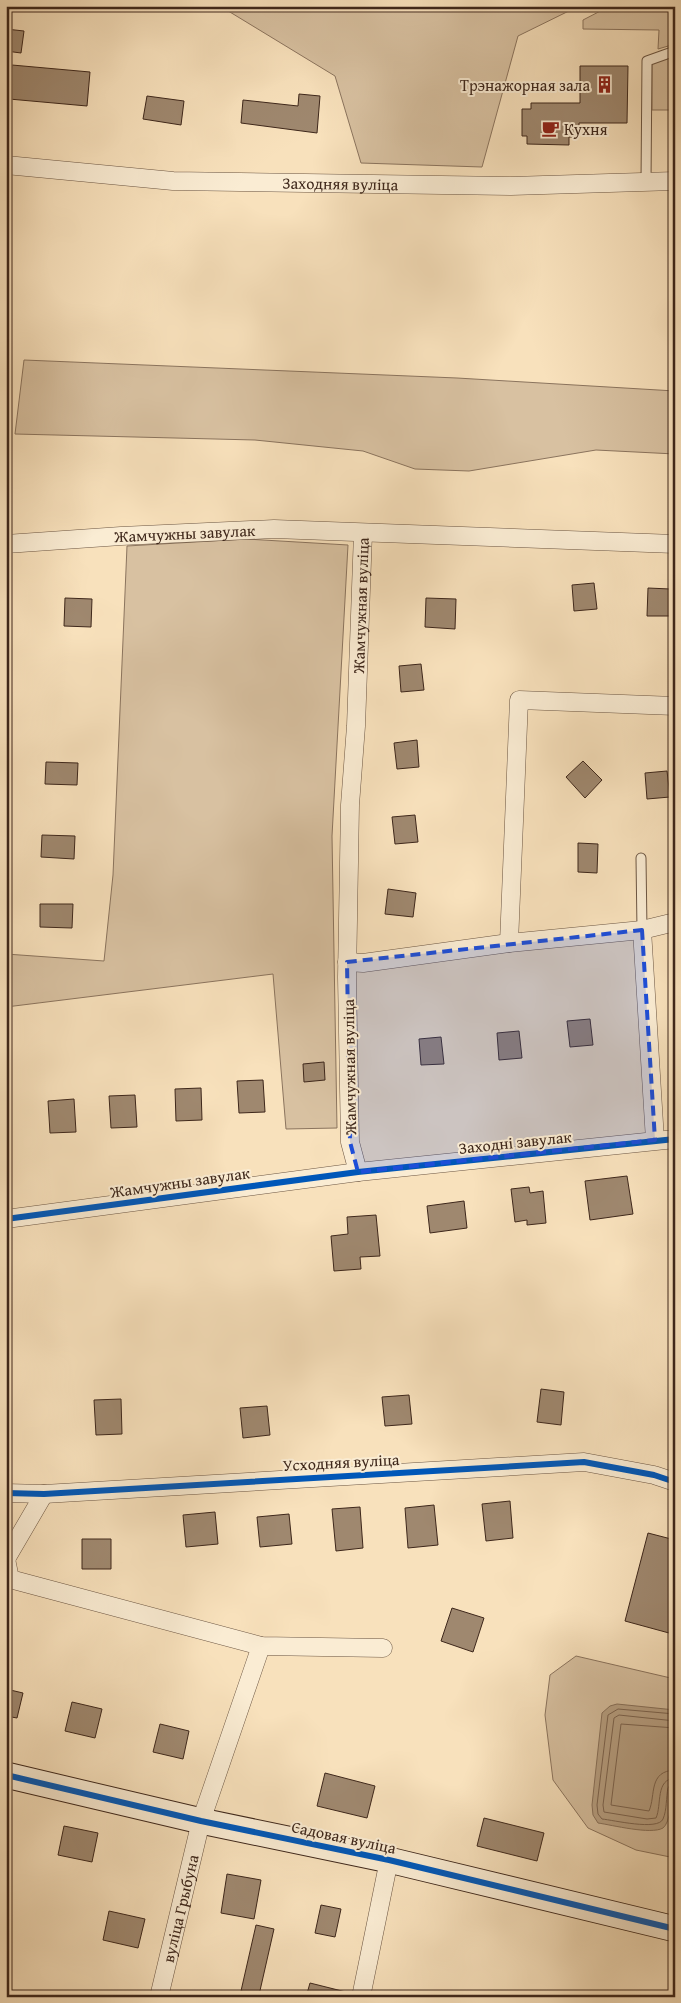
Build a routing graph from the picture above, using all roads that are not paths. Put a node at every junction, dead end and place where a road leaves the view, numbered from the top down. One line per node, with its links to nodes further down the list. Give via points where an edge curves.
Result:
1 (675, 52): 4 (lane, via 647,60)
2 (6, 165): 4 (street, Заходняя вуліца, via 173,181 511,186)
3 (675, 181): 4 (street, Заходняя вуліца)
4 (646, 182)
5 (363, 533): 6 (street, Жамчужны завулак, via 274,529); 7 (street, Жамчужная вуліца); 13 (street, Жамчужная вуліца, via 350,804)
6 (6, 544)
7 (675, 544)
8 (675, 706): 12 (street, via 519,700)
9 (641, 858): 11 (lane)
10 (675, 922): 11 (street)
11 (642, 930): 12 (street); 15 (street)
12 (509, 943): 13 (street, via 370,962)
13 (348, 962): 16 (street, Жамчужная вуліца, via 350,1142)
14 (675, 1139): 15 (street, Заходні завулак)
15 (655, 1140): 16 (street, Заходні завулак)
16 (358, 1172): 17 (street, Жамчужны завулак)
17 (6, 1219)
18 (675, 1482): 20 (street, Усходняя вуліца, via 584,1462)
19 (6, 1493): 20 (street, Усходняя вуліца)
20 (44, 1494): 21 (street)
21 (6, 1559): 22 (street, via 10,1579)
22 (261, 1646): 23 (street); 25 (street, вуліца Грыбуна)
23 (383, 1648)
24 (6, 1775): 25 (street, Садовая вуліца)
25 (201, 1821): 26 (street, Садовая вуліца); 28 (street, вуліца Грыбуна)
26 (389, 1860): 27 (street, Садовая вуліца); 29 (street)
27 (675, 1929)
28 (159, 1997)
29 (361, 1997)

